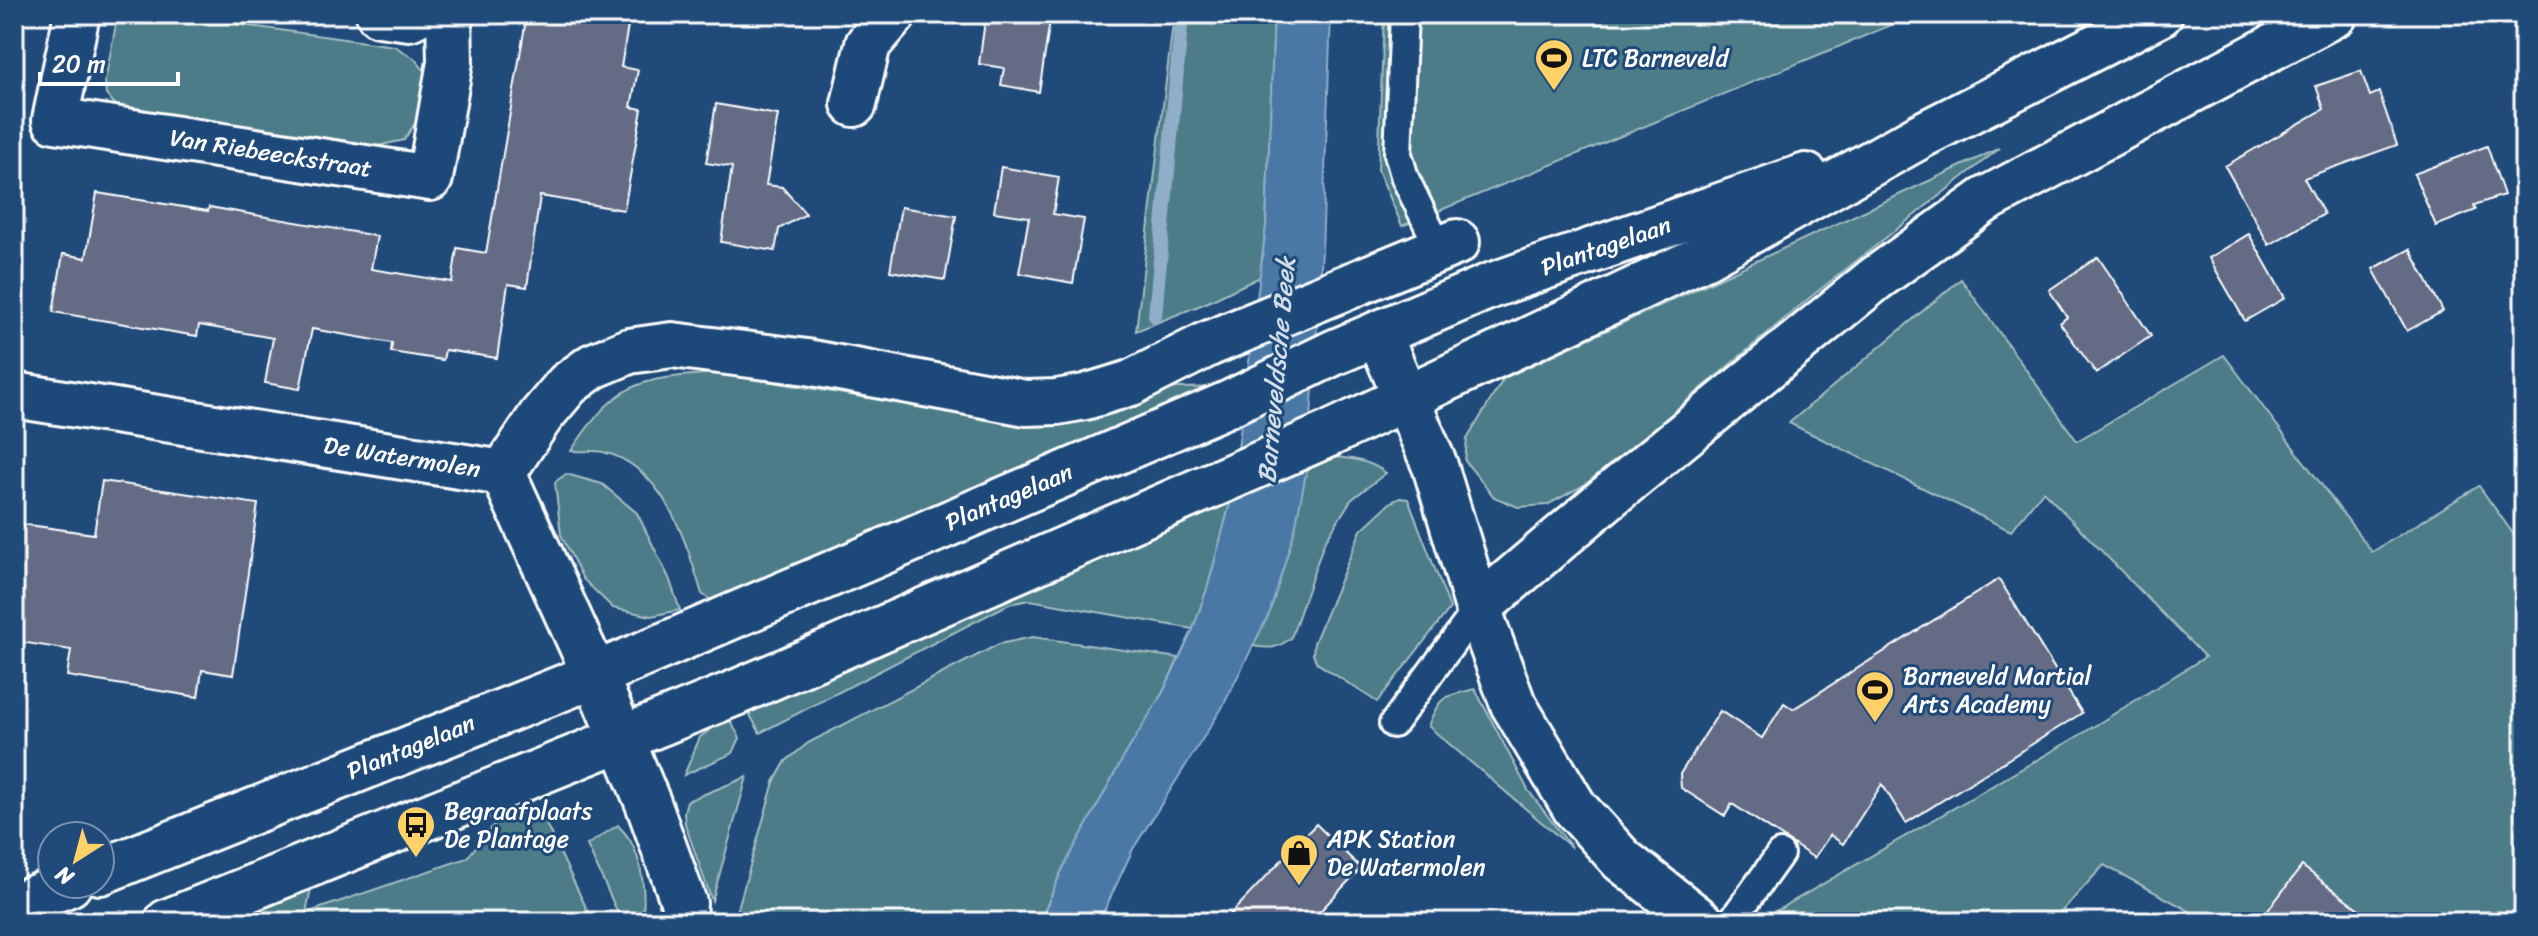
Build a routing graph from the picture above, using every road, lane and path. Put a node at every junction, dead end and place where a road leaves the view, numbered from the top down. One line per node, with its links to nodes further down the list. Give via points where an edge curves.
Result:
1 (77, 14): 4 (street, Van Riebeeckstraat, via 55,120 430,178 450,62)
2 (379, 14): 3 (street)
3 (417, 14)
4 (449, 14)
5 (894, 14): 9 (street, via 868,44)
6 (1404, 14): 11 (lane, via 1398,154 1405,178)
7 (2160, 14): 10 (street, Plantagelaan)
8 (2335, 14): 16 (street, via 1985,200 1875,279)
9 (854, 104)
10 (1922, 135): 12 (street, Plantagelaan, via 1490,286); 14 (street, Plantagelaan, via 1706,256)
11 (1448, 246): 15 (street, via 1208,344 1131,383 1057,402 1026,403 792,360 672,345 629,351 568,384)
12 (1379, 335): 14 (street); 17 (street, Plantagelaan)
13 (14, 395): 15 (street, De Watermolen)
14 (1405, 398): 16 (street, via 1435,466); 19 (street, Plantagelaan)
15 (503, 473): 17 (street, De Watermolen)
16 (1478, 608): 18 (lane); 26 (street, via 1513,704 1575,808 1622,860)
17 (595, 675): 19 (street, De Watermolen); 21 (street, Plantagelaan)
18 (1393, 724)
19 (621, 739): 24 (street, Plantagelaan); 25 (street, De Watermolen, via 684,903)
20 (1780, 854): 27 (lane)
21 (116, 866)
22 (36, 897): 23 (street)
23 (14, 906)
24 (167, 922)
25 (683, 922)
26 (1701, 922)
27 (1731, 922)

